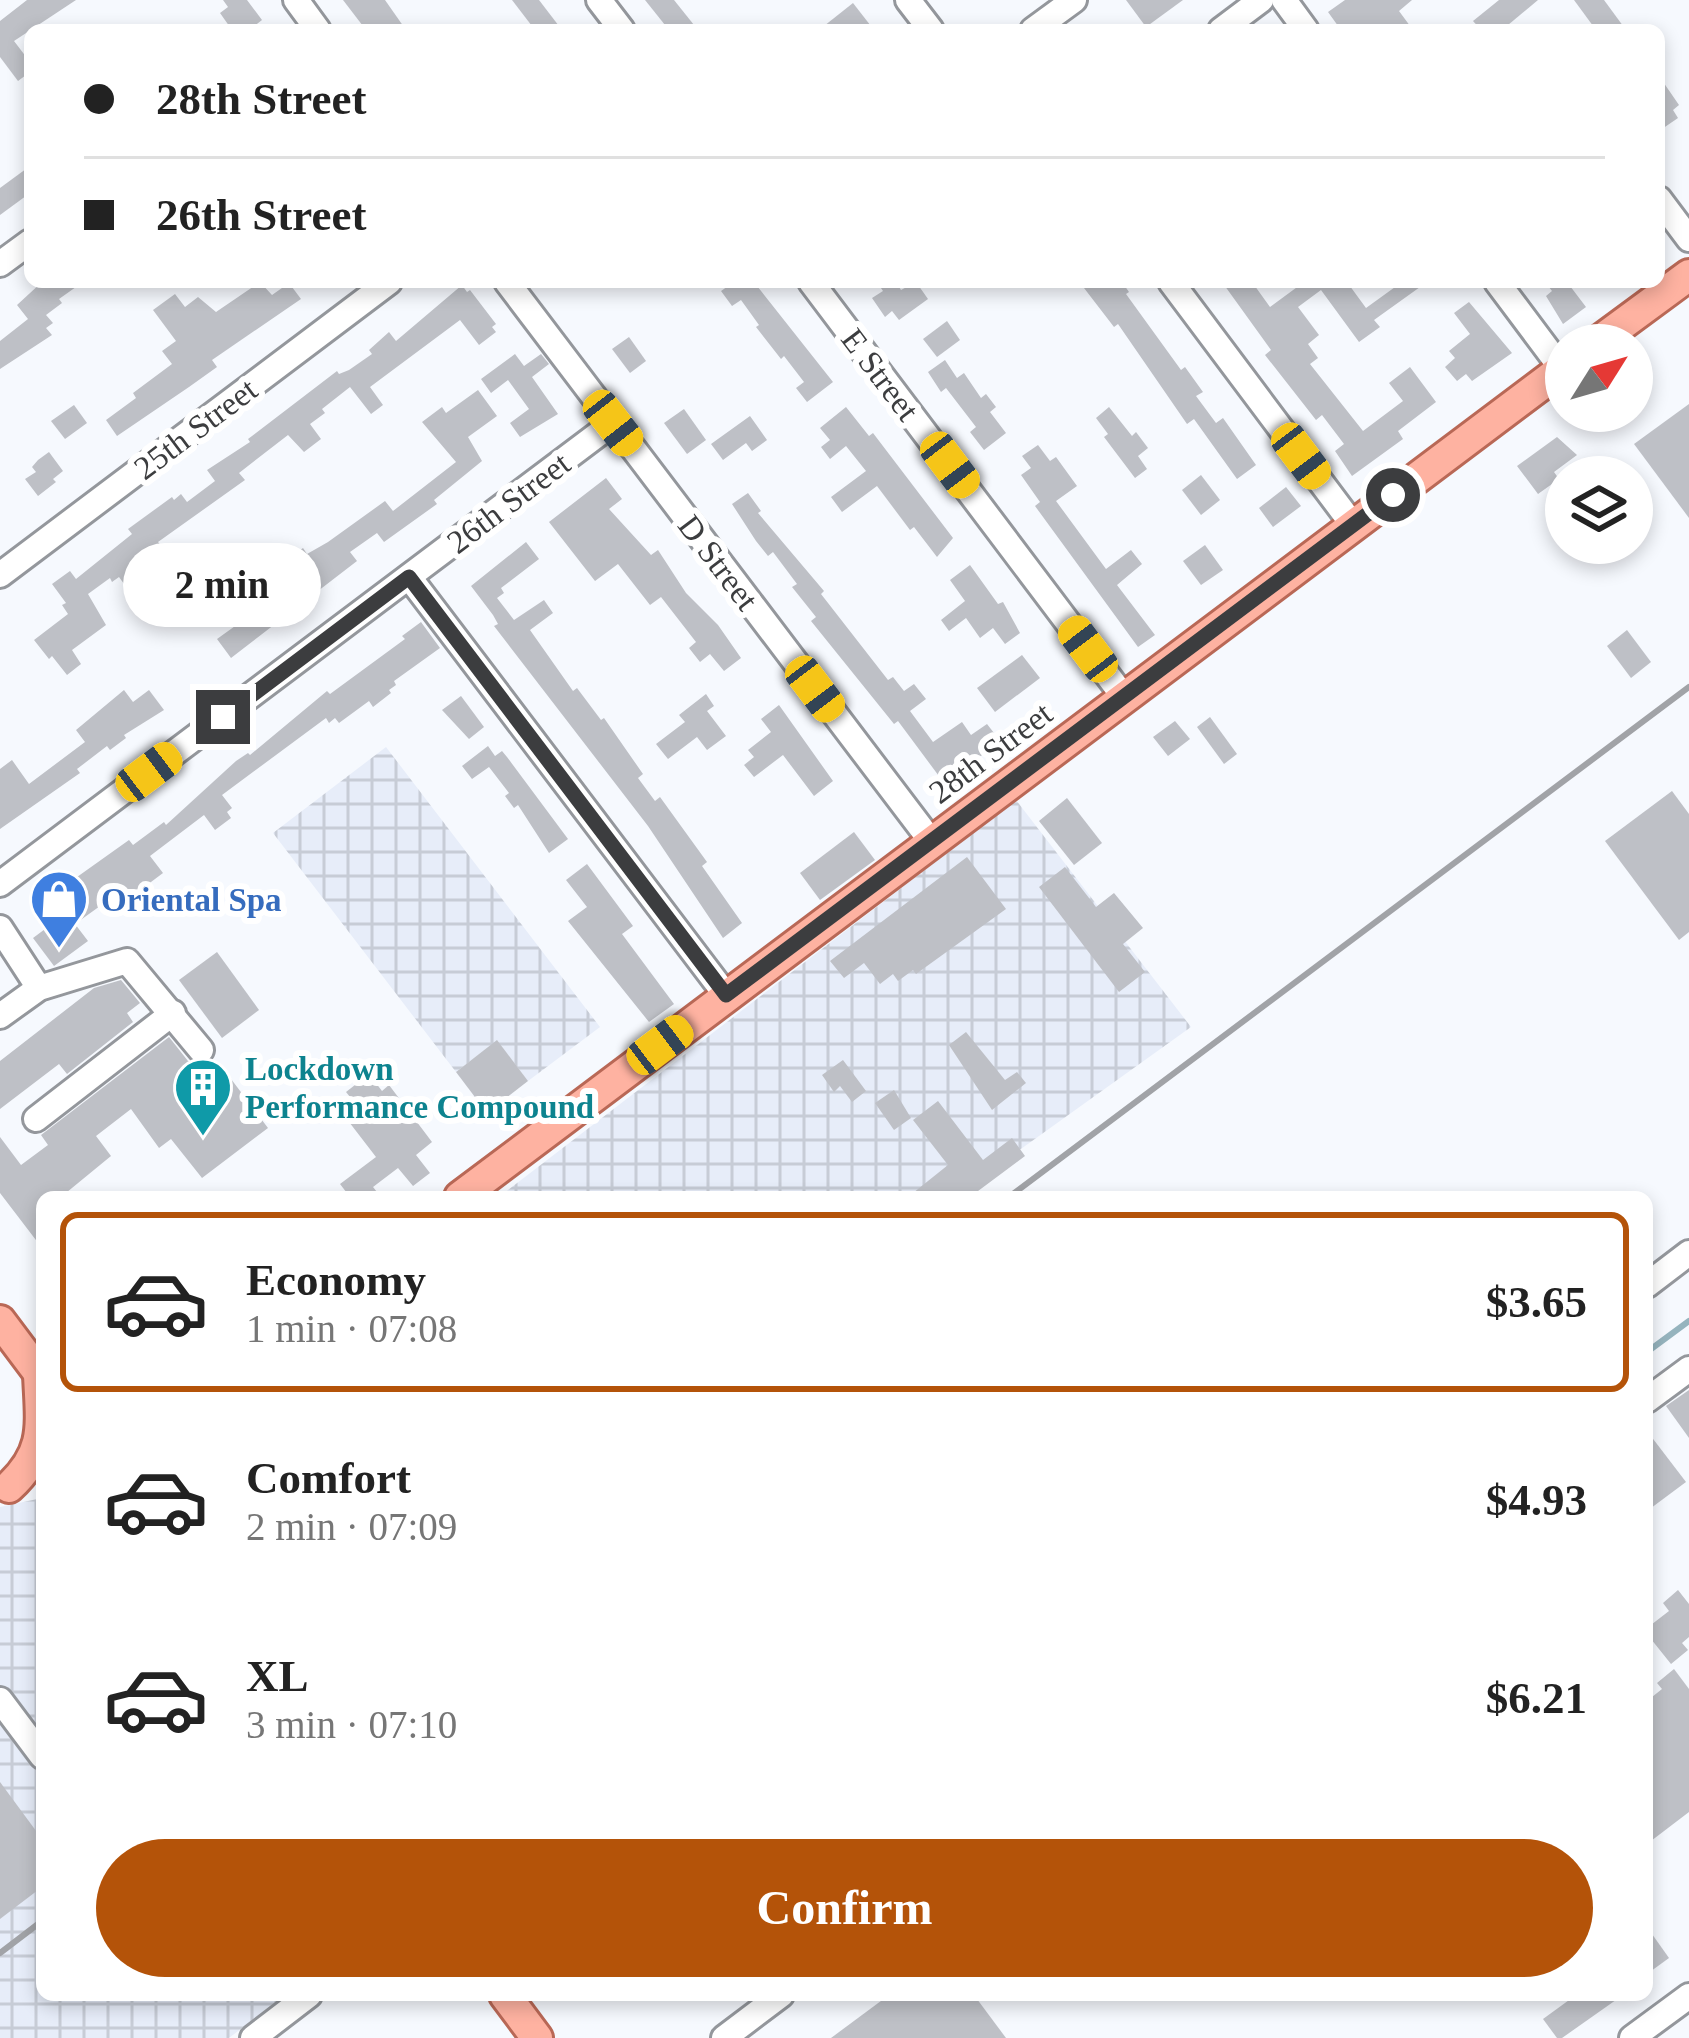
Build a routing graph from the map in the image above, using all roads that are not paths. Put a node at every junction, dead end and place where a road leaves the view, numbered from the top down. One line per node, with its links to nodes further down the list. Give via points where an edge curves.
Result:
1 (599, 0): 5 (street)
2 (908, 0): 6 (street)
3 (1074, 0): 7 (street)
4 (1261, 0): 8 (street)
5 (617, 24)
6 (926, 24)
7 (1042, 24)
8 (1229, 24)
9 (1665, 207): 10 (street)
10 (1689, 238)
11 (1689, 275): 17 (main road)
12 (381, 288): 22 (street, 25th Street)
13 (512, 288): 20 (street, D Street)
14 (817, 288): 24 (street, E Street)
15 (1175, 288): 21 (street)
16 (1502, 288): 18 (street)
17 (1622, 324)
18 (1545, 344)
19 (1545, 382): 21 (main road, 28th Street)
20 (613, 423): 23 (street, 26th Street); 25 (street, D Street)
21 (1353, 525): 24 (main road, 28th Street)
22 (0, 575)
23 (409, 577): 26 (street, 26th Street); 29 (street)
24 (1124, 697): 25 (main road, 28th Street)
25 (931, 841): 29 (main road, 28th Street)
26 (0, 884)
27 (0, 928): 28 (street)
28 (39, 988): 30 (street, via 127,961); 31 (street)
29 (726, 995): 34 (main road, 28th Street)
30 (172, 1012): 32 (street); 33 (street)
31 (0, 1016)
32 (201, 1050)
33 (35, 1119)
34 (468, 1191)
35 (1689, 1253): 36 (street)
36 (1653, 1280)
37 (0, 1321): 38 (main road)
38 (36, 1369)
39 (1689, 1370): 40 (street)
40 (1653, 1396)
41 (36, 1455): 43 (main road)
42 (36, 1480): 43 (street)
43 (4, 1488)
44 (0, 1700): 45 (street)
45 (36, 1748)
46 (1689, 1996): 53 (street)
47 (301, 2001): 50 (street)
48 (509, 2001): 51 (main road)
49 (773, 2001): 52 (street)
50 (253, 2038)
51 (537, 2038)
52 (724, 2038)
53 (1633, 2038)

